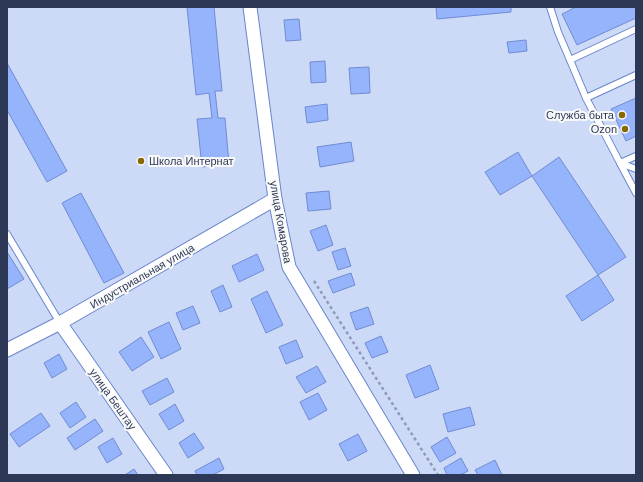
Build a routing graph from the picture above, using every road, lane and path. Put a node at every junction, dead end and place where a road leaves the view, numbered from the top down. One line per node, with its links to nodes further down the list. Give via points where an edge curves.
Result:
1 (250, 7): 11 (street, улица Комарова)
2 (550, 7): 4 (lane)
3 (636, 29): 4 (lane)
4 (570, 60): 6 (lane)
5 (636, 75): 6 (lane)
6 (586, 98): 8 (lane)
7 (636, 156): 8 (lane)
8 (620, 163): 9 (lane); 10 (lane)
9 (636, 169)
10 (636, 193)
11 (275, 199): 14 (street, Индустриальная улица); 17 (street, улица Комарова, via 289,268)
12 (7, 234): 14 (lane)
13 (312, 277): 18 (path)
14 (60, 323): 15 (street, Индустриальная улица); 16 (street, улица Бештау)
15 (7, 350)
16 (166, 475)
17 (414, 475)
18 (438, 475)

